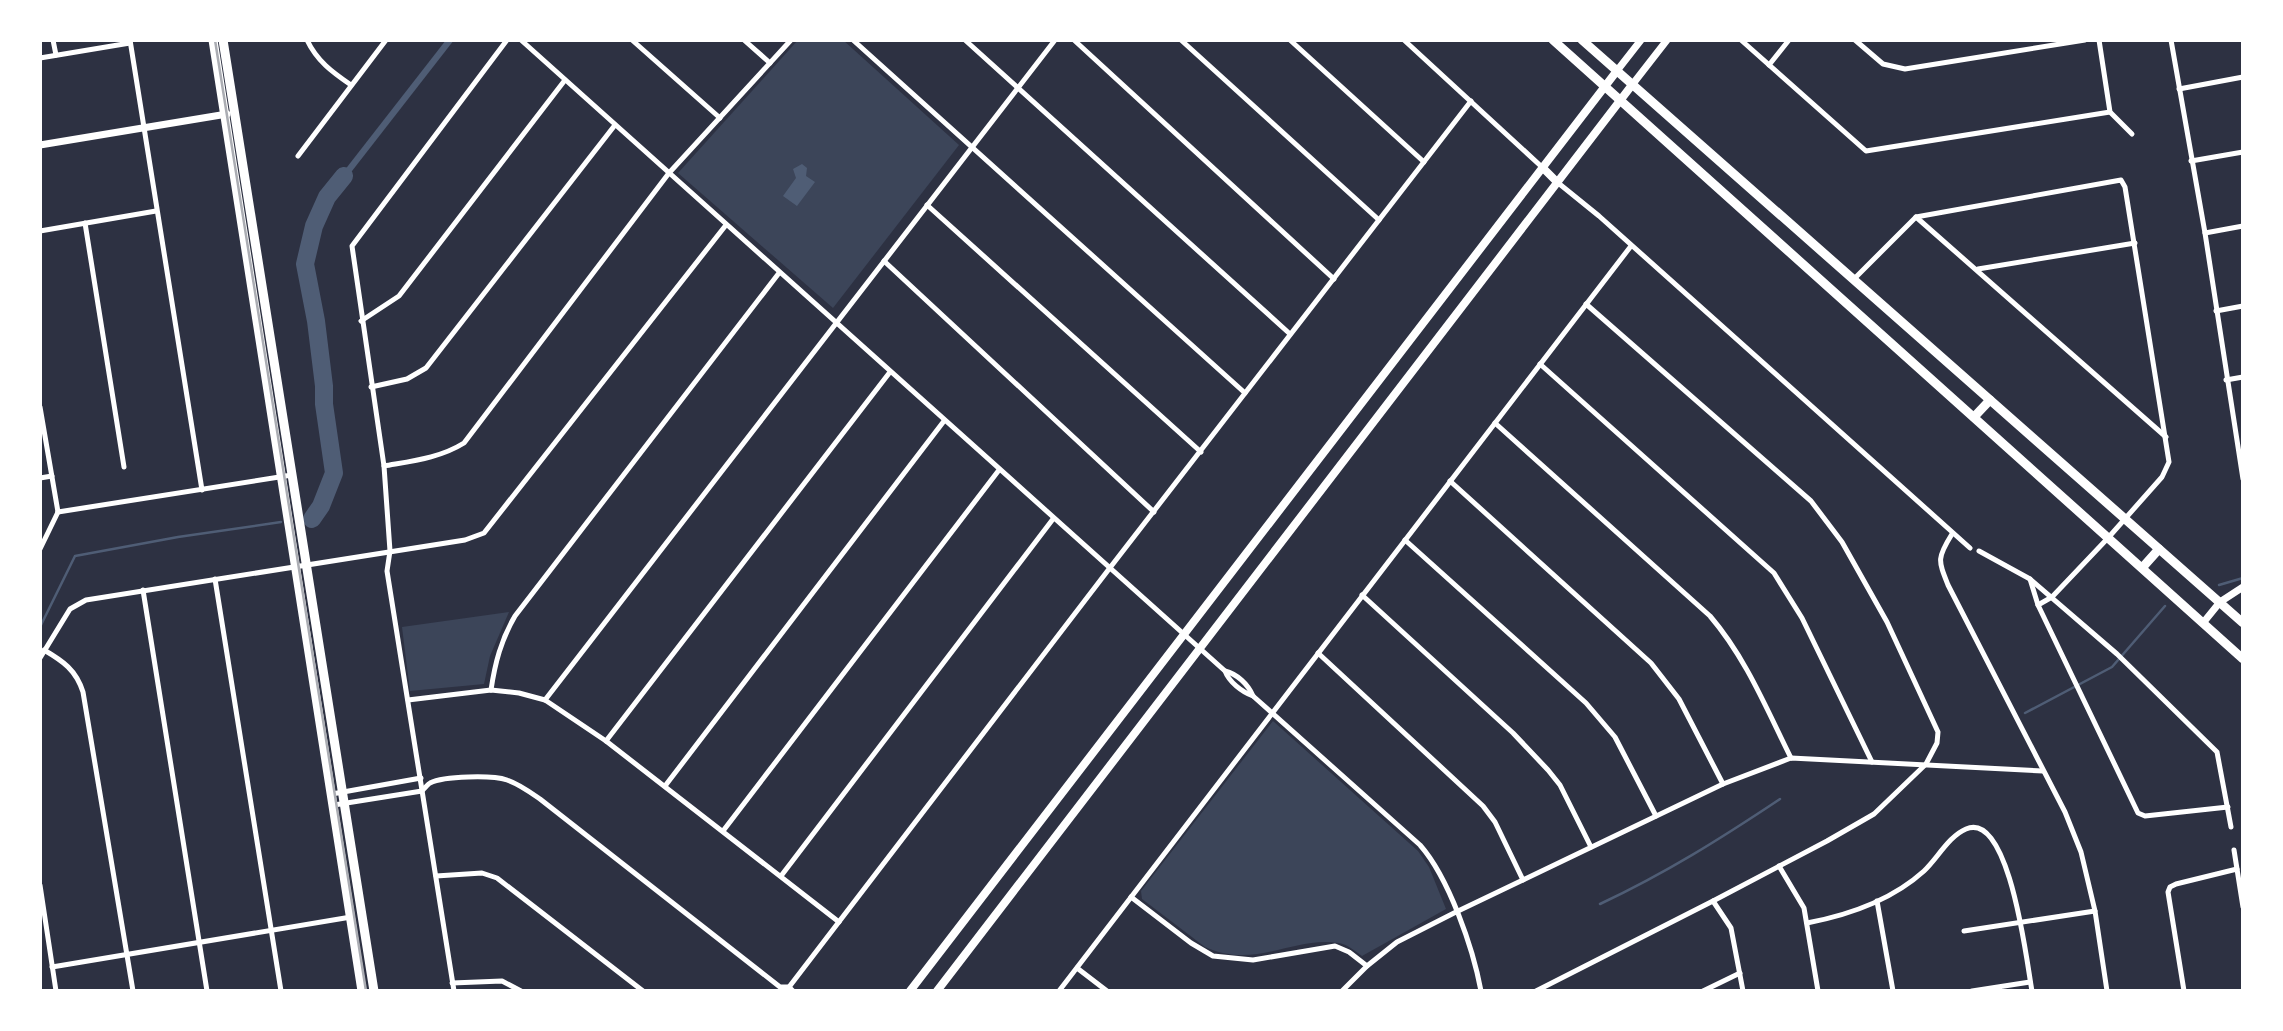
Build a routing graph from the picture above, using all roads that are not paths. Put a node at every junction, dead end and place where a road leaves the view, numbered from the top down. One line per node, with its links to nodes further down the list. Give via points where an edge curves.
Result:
1 (53, 40): 29 (street)
2 (214, 40): 44 (main road)
3 (223, 40): 44 (main road)
4 (307, 40): 36 (street, via 324,66)
5 (386, 40): 36 (street)
6 (507, 40): 77 (street, via 352,246)
7 (521, 40): 35 (street)
8 (632, 40): 45 (street)
9 (744, 40): 31 (street)
10 (791, 40): 31 (street)
11 (853, 40): 50 (street)
12 (965, 40): 39 (street)
13 (1055, 40): 39 (street)
14 (1074, 40): 72 (street)
15 (1181, 40): 61 (street)
16 (1290, 40): 54 (street)
17 (1404, 40): 42 (street)
18 (1553, 40): 38 (main road)
19 (1582, 40): 33 (main road)
20 (1641, 40): 33 (street)
21 (1667, 40): 37 (street)
22 (1741, 40): 32 (street)
23 (1789, 40): 32 (street)
24 (1855, 40): 25 (street, via 1882,64 1906,69)
25 (2085, 40)
26 (2099, 40): 43 (street)
27 (2171, 40): 40 (street)
28 (130, 42): 29 (street); 47 (street)
29 (56, 55): 30 (street)
30 (40, 58)
31 (770, 63): 45 (street)
32 (1769, 65): 43 (street, via 1866,151)
33 (1616, 72): 37 (main road); 38 (main road)
34 (2243, 77): 40 (street)
35 (565, 80): 46 (street); 77 (street, via 399,296)
36 (351, 85): 52 (street)
37 (1632, 85): 41 (main road); 73 (main road)
38 (1605, 86): 41 (main road); 55 (main road)
39 (1018, 87): 50 (street); 79 (street)
40 (2179, 89): 53 (street)
41 (1620, 100): 57 (main road); 88 (main road)
42 (1471, 101): 54 (street); 55 (street)
43 (2110, 112): 48 (street)
44 (230, 114): 47 (street); 98 (main road)
45 (720, 118): 56 (street)
46 (615, 125): 56 (street); 84 (street, via 426,368 407,379)
47 (143, 129): 49 (street); 59 (street)
48 (2132, 134)
49 (40, 145)
50 (973, 146): 58 (street); 85 (street)
51 (2243, 152): 53 (street)
52 (298, 156)
53 (2192, 161): 66 (street)
54 (1424, 162): 61 (street)
55 (1544, 168): 57 (main road); 128 (main road)
56 (668, 173): 63 (street); 94 (street, via 464,443 434,457)
57 (1558, 182): 68 (street); 129 (main road)
58 (928, 205): 69 (street); 92 (street)
59 (156, 211): 62 (street); 102 (street)
60 (1916, 217): 67 (street, via 2121,180); 70 (street); 73 (street)
61 (1378, 220): 72 (street)
62 (85, 223): 65 (street); 95 (street)
63 (726, 225): 71 (street); 113 (street, via 484,533)
64 (2243, 226): 66 (street)
65 (40, 231)
66 (2204, 233): 76 (street)
67 (2135, 243): 70 (street); 91 (street)
68 (1631, 246): 74 (street); 107 (street)
69 (884, 261): 78 (street); 104 (street)
70 (1978, 270): 91 (street)
71 (779, 273): 78 (street); 134 (street, via 515,616 498,652)
72 (1334, 279): 79 (street)
73 (1853, 280): 86 (main road)
74 (1586, 304): 80 (street); 141 (street, via 1811,501 1842,542 1935,722 1937,743)
75 (2243, 306): 76 (street)
76 (2216, 311): 83 (street)
77 (361, 321): 84 (street)
78 (836, 323): 81 (street); 136 (street)
79 (1290, 334): 85 (street)
80 (1540, 364): 90 (street); 140 (street, via 1774,573 1802,618)
81 (890, 372): 89 (street); 138 (street)
82 (2243, 377): 83 (street)
83 (2226, 380): 93 (street)
84 (371, 387): 94 (street)
85 (1245, 393): 92 (street)
86 (1990, 400): 88 (main road); 106 (main road)
87 (40, 407): 97 (street)
88 (1974, 417): 108 (main road)
89 (944, 421): 96 (street); 146 (street)
90 (1495, 423): 101 (street); 139 (street, via 1727,635)
91 (2167, 437): 106 (street, via 2167,470)
92 (1200, 452): 104 (street)
93 (2242, 464): 100 (street)
94 (384, 466): 113 (street)
95 (124, 467)
96 (999, 470): 105 (street); 157 (street)
97 (52, 476): 99 (street); 103 (street)
98 (287, 476): 102 (street); 115 (main road)
99 (40, 478)
100 (2243, 479)
101 (1450, 481): 109 (street); 145 (street, via 1651,663 1679,699)
102 (202, 489): 103 (street)
103 (58, 512): 111 (street)
104 (1154, 512): 117 (street)
105 (1053, 519): 117 (street); 163 (street)
106 (2125, 519): 108 (street); 112 (main road)
107 (1952, 534): 110 (street); 142 (street, via 1938,560)
108 (2108, 538): 116 (main road); 123 (street)
109 (1405, 540): 122 (street); 155 (street, via 1586,703 1615,737)
110 (1970, 548)
111 (40, 549)
112 (2159, 549): 116 (main road); 124 (main road)
113 (390, 551): 115 (street); 135 (street, via 387,571)
114 (1979, 551): 119 (street)
115 (301, 566): 118 (street); 149 (main road); 150 (main road)
116 (2142, 568): 126 (main road)
117 (1109, 569): 128 (street); 173 (street)
118 (215, 579): 121 (street); 176 (street)
119 (2030, 579): 123 (street); 125 (street)
120 (2243, 587): 124 (street)
121 (143, 590): 130 (street, via 77,603); 178 (street)
122 (1362, 595): 131 (street); 158 (street, via 1548,770)
123 (2052, 597): 125 (street); 154 (street, via 2217,751)
124 (2220, 602): 126 (street); 127 (main road)
125 (2038, 605): 154 (street, via 2138,813)
126 (2203, 623): 133 (main road)
127 (2243, 623)
128 (1184, 635): 129 (street); 196 (main road)
129 (1199, 649): 137 (street, via 1250,688); 197 (main road)
130 (44, 650): 132 (street); 179 (street, via 72,670 83,692)
131 (1318, 653): 137 (street); 164 (street, via 1483,806)
132 (40, 658)
133 (2243, 659)
134 (491, 690): 135 (street); 136 (street)
135 (408, 699): 143 (street)
136 (545, 700): 138 (street)
137 (1272, 712): 166 (street); 171 (street, via 1420,845 1440,872)
138 (606, 741): 146 (street)
139 (1791, 758): 140 (street); 145 (street)
140 (1872, 762): 141 (street)
141 (1926, 764): 142 (street); 160 (street, via 1881,809)
142 (2043, 771): 170 (street, via 2081,852)
143 (420, 778): 144 (street); 147 (street); 148 (street)
144 (430, 783): 148 (street); 186 (street, via 486,776 524,788)
145 (1723, 784): 155 (street)
146 (665, 786): 157 (street)
147 (365, 788): 149 (street); 151 (street)
148 (422, 791): 151 (street); 162 (street)
149 (343, 792): 150 (street); 152 (main road)
150 (332, 793): 153 (main road)
151 (367, 800): 152 (street)
152 (345, 804): 153 (street); 192 (main road)
153 (334, 806): 172 (main road)
154 (2228, 807): 156 (street)
155 (1656, 816): 158 (street)
156 (2231, 827)
157 (723, 831): 163 (street)
158 (1591, 848): 164 (street)
159 (2234, 850): 161 (street)
160 (1779, 866): 167 (street); 175 (street, via 1797,892)
161 (2237, 869): 169 (street); 210 (street, via 2170,887)
162 (436, 876): 185 (street); 195 (street, via 482,873 497,878)
163 (781, 876): 173 (street)
164 (1523, 880): 171 (street)
165 (40, 885): 181 (street)
166 (1131, 897): 180 (street, via 1213,956 1253,960 1335,946); 182 (street)
167 (1713, 901): 183 (street, via 1731,928); 202 (street)
168 (1877, 901): 174 (street, via 1923,872 1966,829 1976,827 1993,839 2014,886); 175 (street, via 1846,915); 206 (street)
169 (2243, 907)
170 (2095, 911): 174 (street); 209 (street)
171 (1456, 912): 180 (street, via 1397,942); 201 (street)
172 (351, 917): 176 (street); 191 (main road)
173 (839, 922): 186 (street)
174 (2020, 922): 177 (street); 184 (street)
175 (1807, 923): 205 (street)
176 (272, 930): 178 (street); 190 (street)
177 (1964, 931)
178 (199, 942): 179 (street); 189 (street)
179 (127, 954): 181 (street); 188 (street)
180 (1367, 966): 200 (street)
181 (52, 967): 187 (street)
182 (1077, 968): 198 (street); 199 (street)
183 (1740, 973): 203 (street); 204 (street)
184 (2030, 982): 207 (street); 208 (street)
185 (452, 983): 193 (street); 194 (street, via 502,981)
186 (786, 989)
187 (56, 991)
188 (132, 991)
189 (207, 991)
190 (281, 991)
191 (362, 991)
192 (374, 991)
193 (454, 991)
194 (521, 991)
195 (642, 991)
196 (910, 991)
197 (937, 991)
198 (1059, 991)
199 (1107, 991)
200 (1342, 991)
201 (1481, 991)
202 (1536, 991)
203 (1703, 991)
204 (1742, 991)
205 (1818, 991)
206 (1893, 991)
207 (1972, 991)
208 (2032, 991)
209 (2107, 991)
210 (2184, 991)

